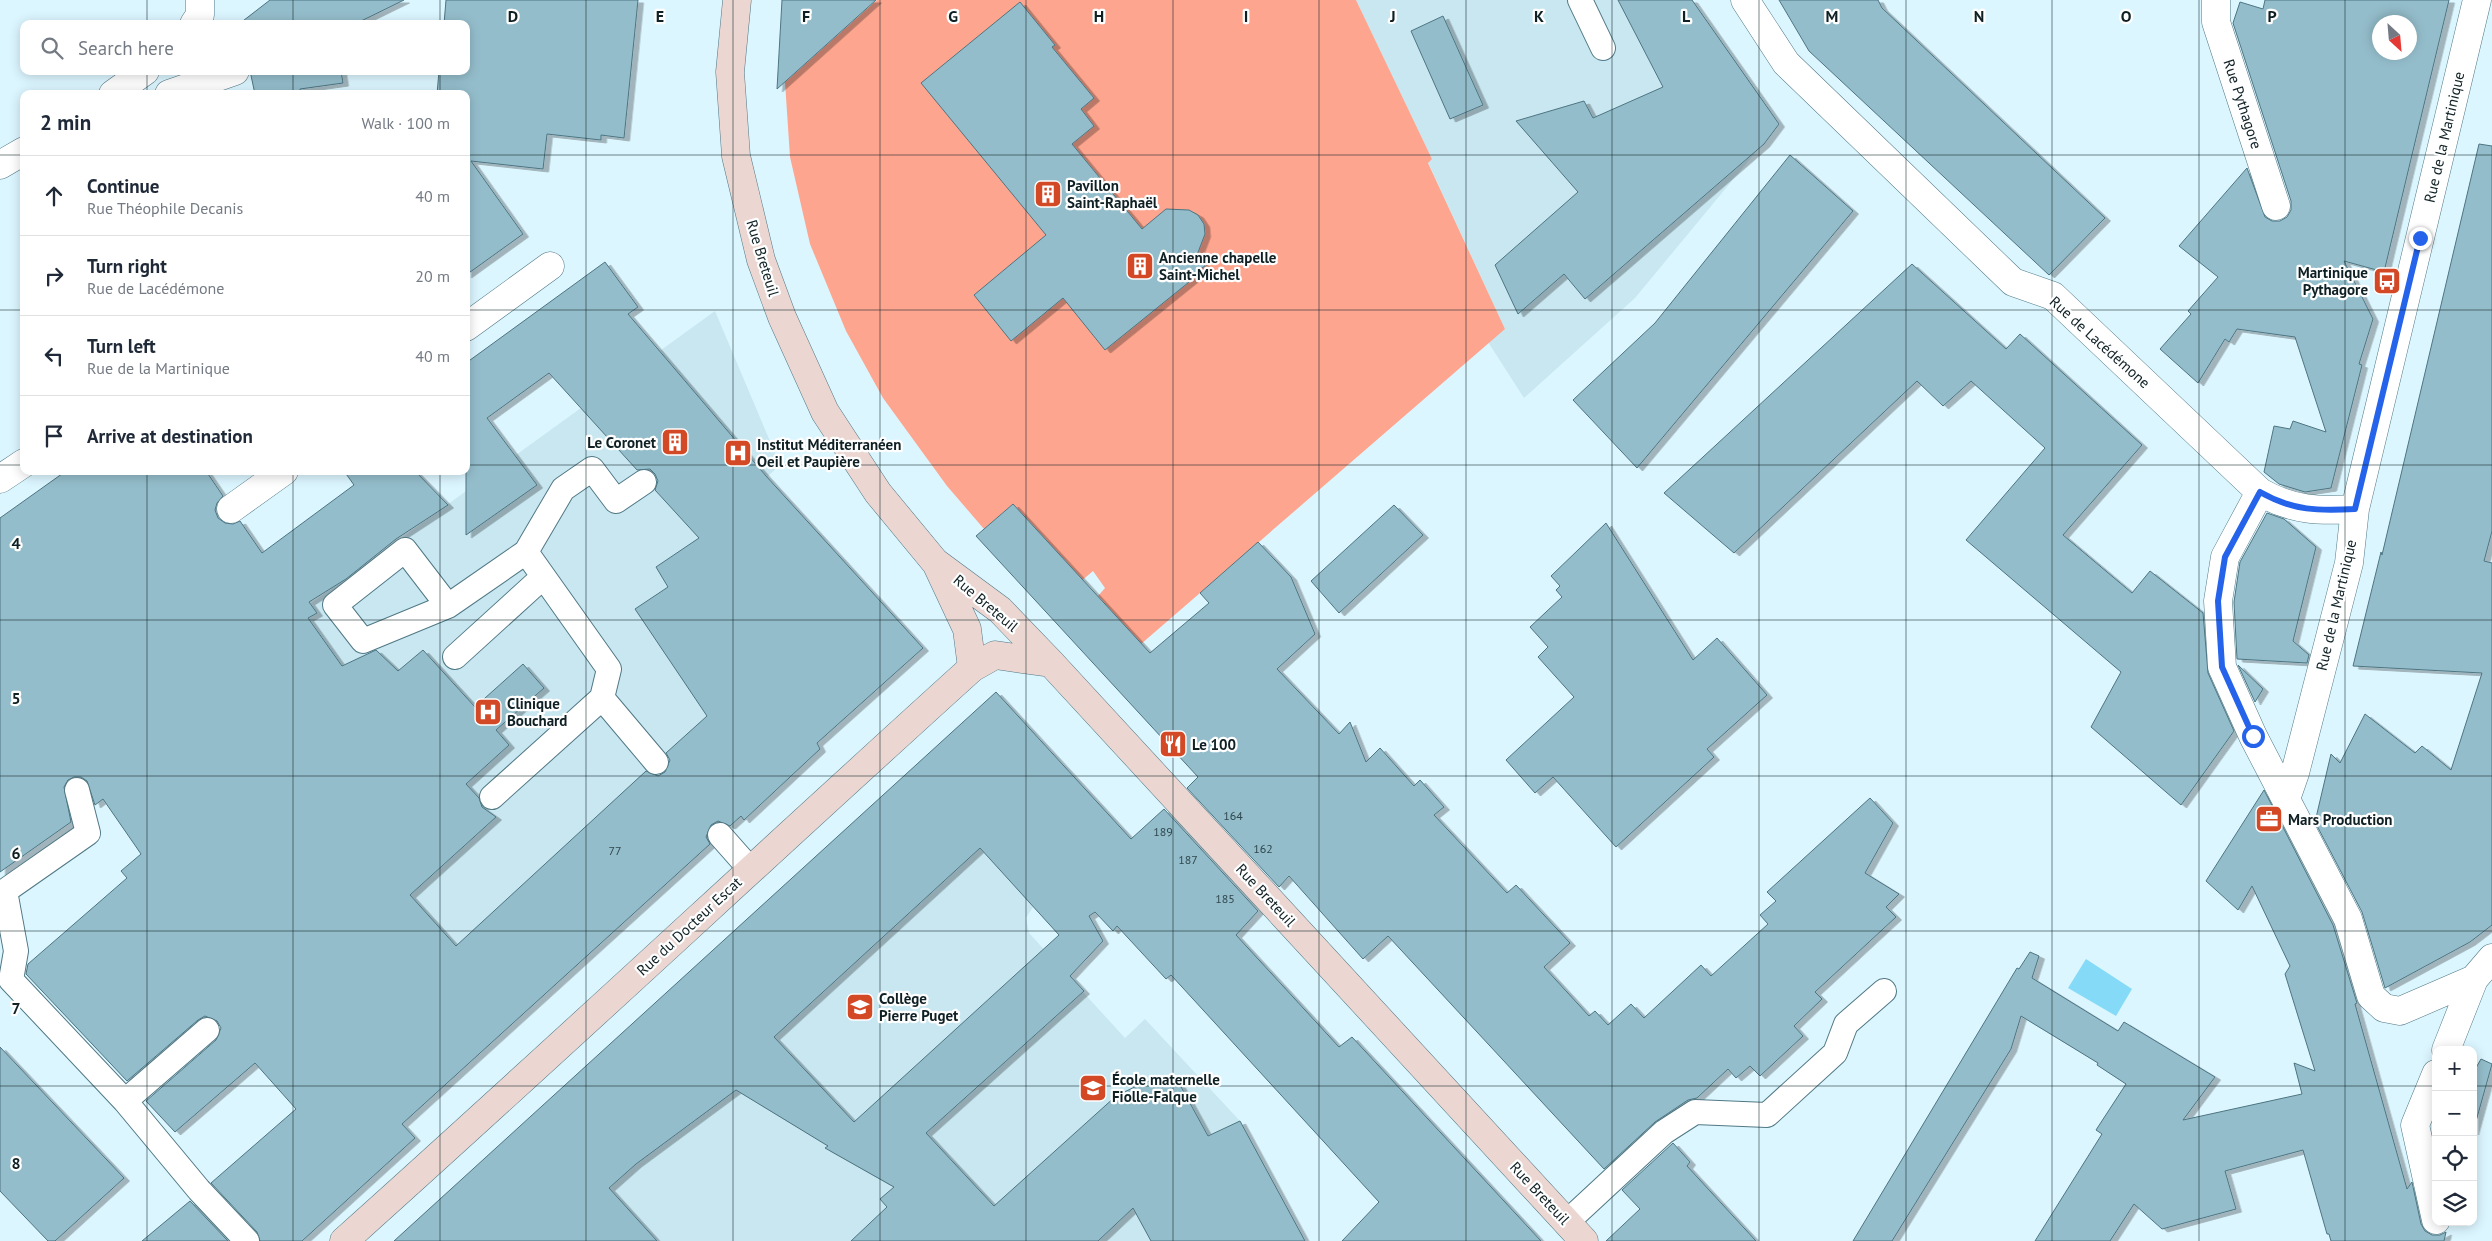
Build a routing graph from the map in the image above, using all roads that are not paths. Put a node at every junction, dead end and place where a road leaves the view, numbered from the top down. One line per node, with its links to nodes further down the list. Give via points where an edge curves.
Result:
1 (200, 0): 7 (street)
2 (737, 0): 26 (street, Rue Breteuil, via 730,72 736,156 761,260 782,317 825,412 878,493)
3 (1580, 0): 8 (lane)
4 (1745, 0): 22 (street, Rue de Lacédémone, via 1786,63 2013,282 2053,296)
5 (2216, 0): 15 (street, Rue Pythagore, via 2216,22)
6 (2477, 0): 24 (street, Rue de la Martinique)
7 (197, 20)
8 (1603, 48)
9 (139, 75): 11 (street)
10 (224, 75): 12 (street)
11 (119, 90)
12 (180, 90)
13 (20, 153): 14 (street)
14 (0, 165)
15 (2276, 206)
16 (550, 266): 17 (street)
17 (470, 324)
18 (20, 466): 20 (street)
19 (278, 475): 23 (street)
20 (0, 479)
21 (644, 482): 25 (lane, via 616,501 592,469 563,489)
22 (2260, 492): 24 (street, Rue de Lacédémone, via 2276,501 2315,511); 36 (street, via 2225,557 2218,601 2222,667)
23 (231, 509)
24 (2355, 509): 36 (street, Rue de la Martinique, via 2348,563)
25 (526, 552): 27 (lane); 28 (lane)
26 (935, 562): 30 (street, Rue Breteuil, via 1000,610); 31 (street, Rue Breteuil, via 967,629)
27 (543, 577): 29 (lane); 32 (lane, via 609,669)
28 (448, 606)
29 (455, 657)
30 (1051, 663): 31 (street, Rue du Docteur Escat, via 995,655); 48 (street, Rue Breteuil)
31 (972, 668): 38 (street, Rue du Docteur Escat)
32 (602, 698): 33 (lane); 35 (lane)
33 (656, 762)
34 (77, 790): 45 (lane, via 88,833 5,891 16,950 11,980)
35 (492, 797)
36 (2286, 800): 40 (street, via 2348,920 2371,996 2384,1008 2400,1011)
37 (720, 835): 38 (lane)
38 (750, 869): 50 (street, Rue du Docteur Escat)
39 (2492, 958): 40 (street)
40 (2474, 980): 43 (street)
41 (1884, 991): 48 (lane, via 1846,1024 1835,1054 1768,1116 1695,1112 1664,1132)
42 (207, 1030): 45 (lane)
43 (2448, 1046)
44 (2432, 1084): 46 (street, via 2415,1125)
45 (125, 1102): 49 (lane)
46 (2432, 1203)
47 (2437, 1226): 51 (street)
48 (1575, 1231)
49 (247, 1241)
50 (344, 1241)
51 (2440, 1241)

